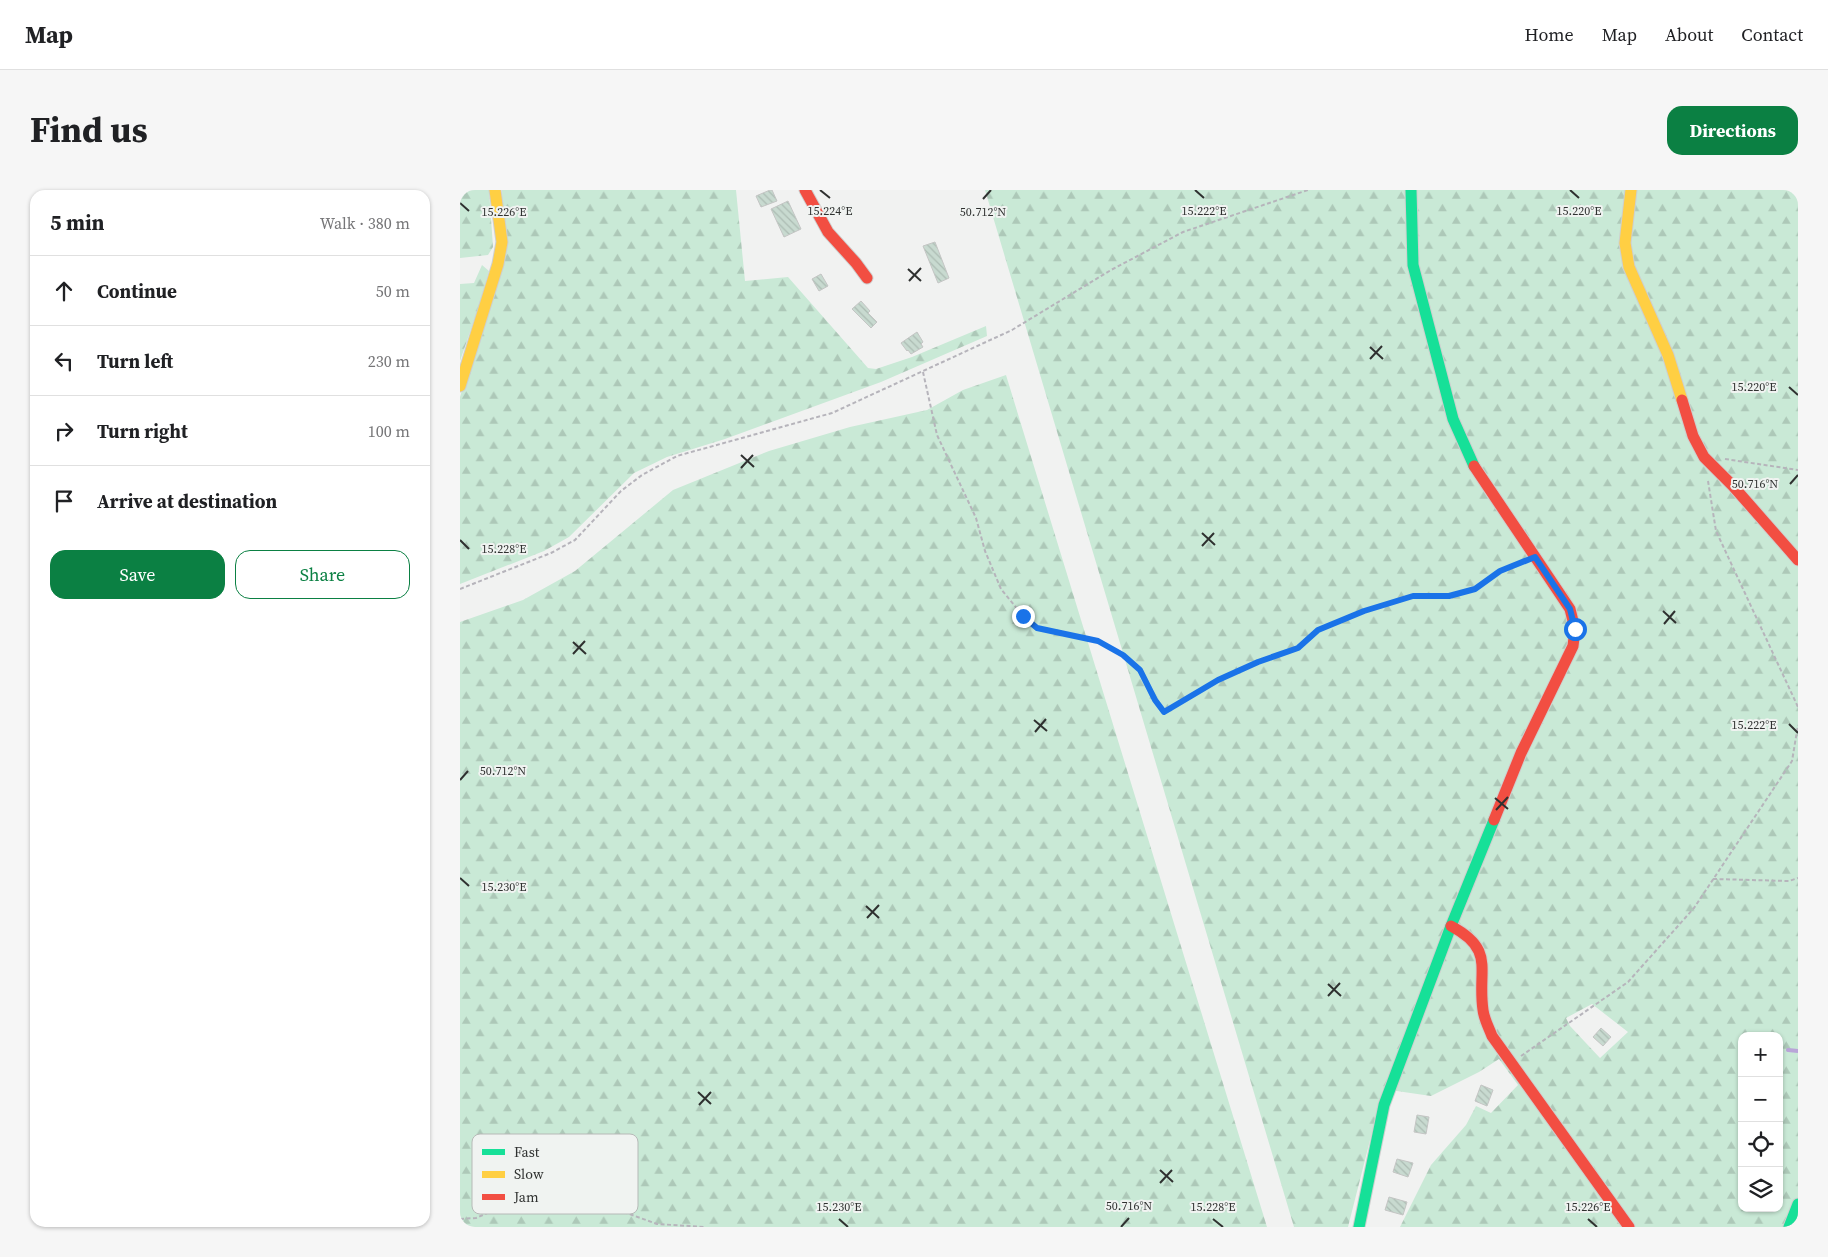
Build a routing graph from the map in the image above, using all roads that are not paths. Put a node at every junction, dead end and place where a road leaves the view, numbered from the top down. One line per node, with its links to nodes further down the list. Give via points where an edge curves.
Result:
1 (495, 190): 6 (street, via 502,242)
2 (805, 190): 5 (street, via 828,232)
3 (1411, 190): 8 (street, via 1413,265 1453,419 1472,463 1570,609 1575,629 1573,646 1522,753)
4 (1631, 190): 7 (street, via 1625,242 1629,267 1668,355 1693,436 1704,457)
5 (868, 278)
6 (460, 386)
7 (1798, 560)
8 (1451, 926): 10 (street, via 1384,1105); 11 (street, via 1473,939 1482,959 1483,1011 1492,1036)
9 (1798, 1204): 12 (street)
10 (1359, 1227)
11 (1629, 1227)
12 (1788, 1227)

